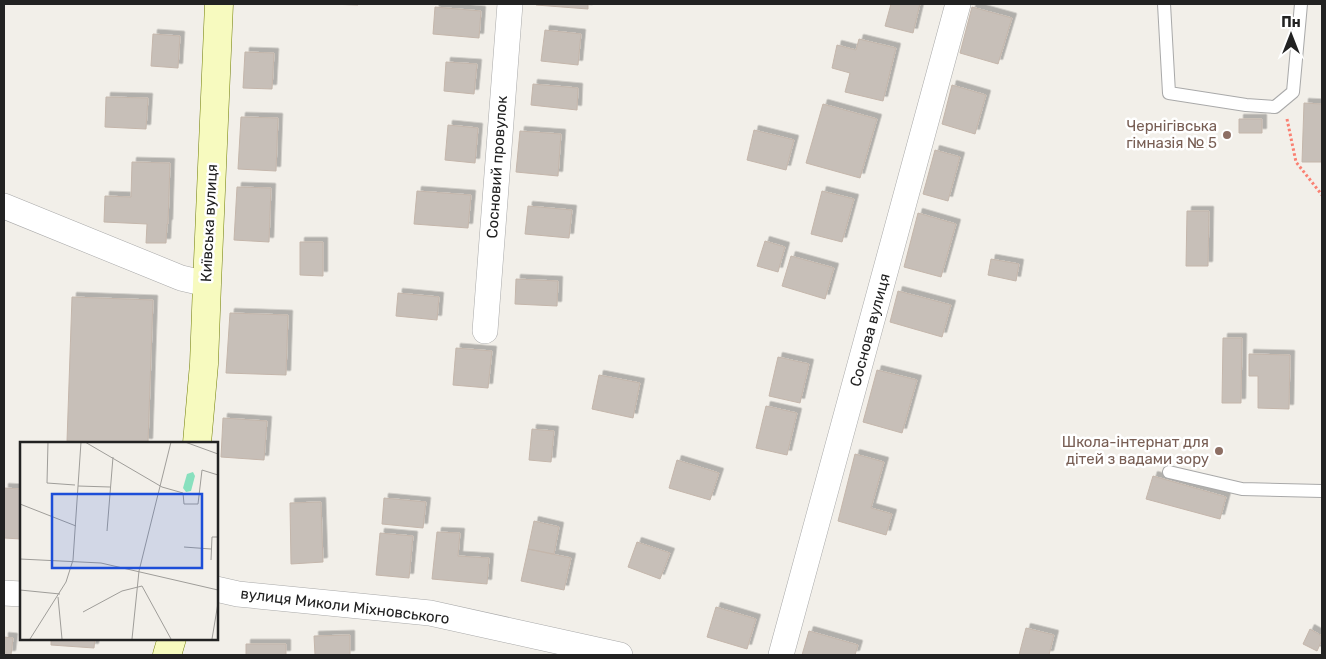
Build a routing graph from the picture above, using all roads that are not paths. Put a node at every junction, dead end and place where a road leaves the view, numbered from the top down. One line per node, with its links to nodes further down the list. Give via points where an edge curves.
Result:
1 (220, 4): 7 (main road, Київська вулиця)
2 (510, 4): 8 (street, Сосновий провулок)
3 (958, 4): 18 (street, Соснова вулиця)
4 (1164, 4): 5 (lane, via 1169,93 1275,107 1293,92)
5 (1301, 4)
6 (4, 206): 7 (street, via 181,278)
7 (207, 284): 9 (main road, Київська вулиця)
8 (485, 330)
9 (198, 442)
10 (1169, 472): 11 (lane, via 1242,489)
11 (1322, 491)
12 (218, 589): 17 (street, вулиця Миколи Міхновського, via 430,613)
13 (4, 593): 14 (street)
14 (20, 594)
15 (172, 639): 16 (main road)
16 (167, 655)
17 (620, 655)
18 (781, 655)

